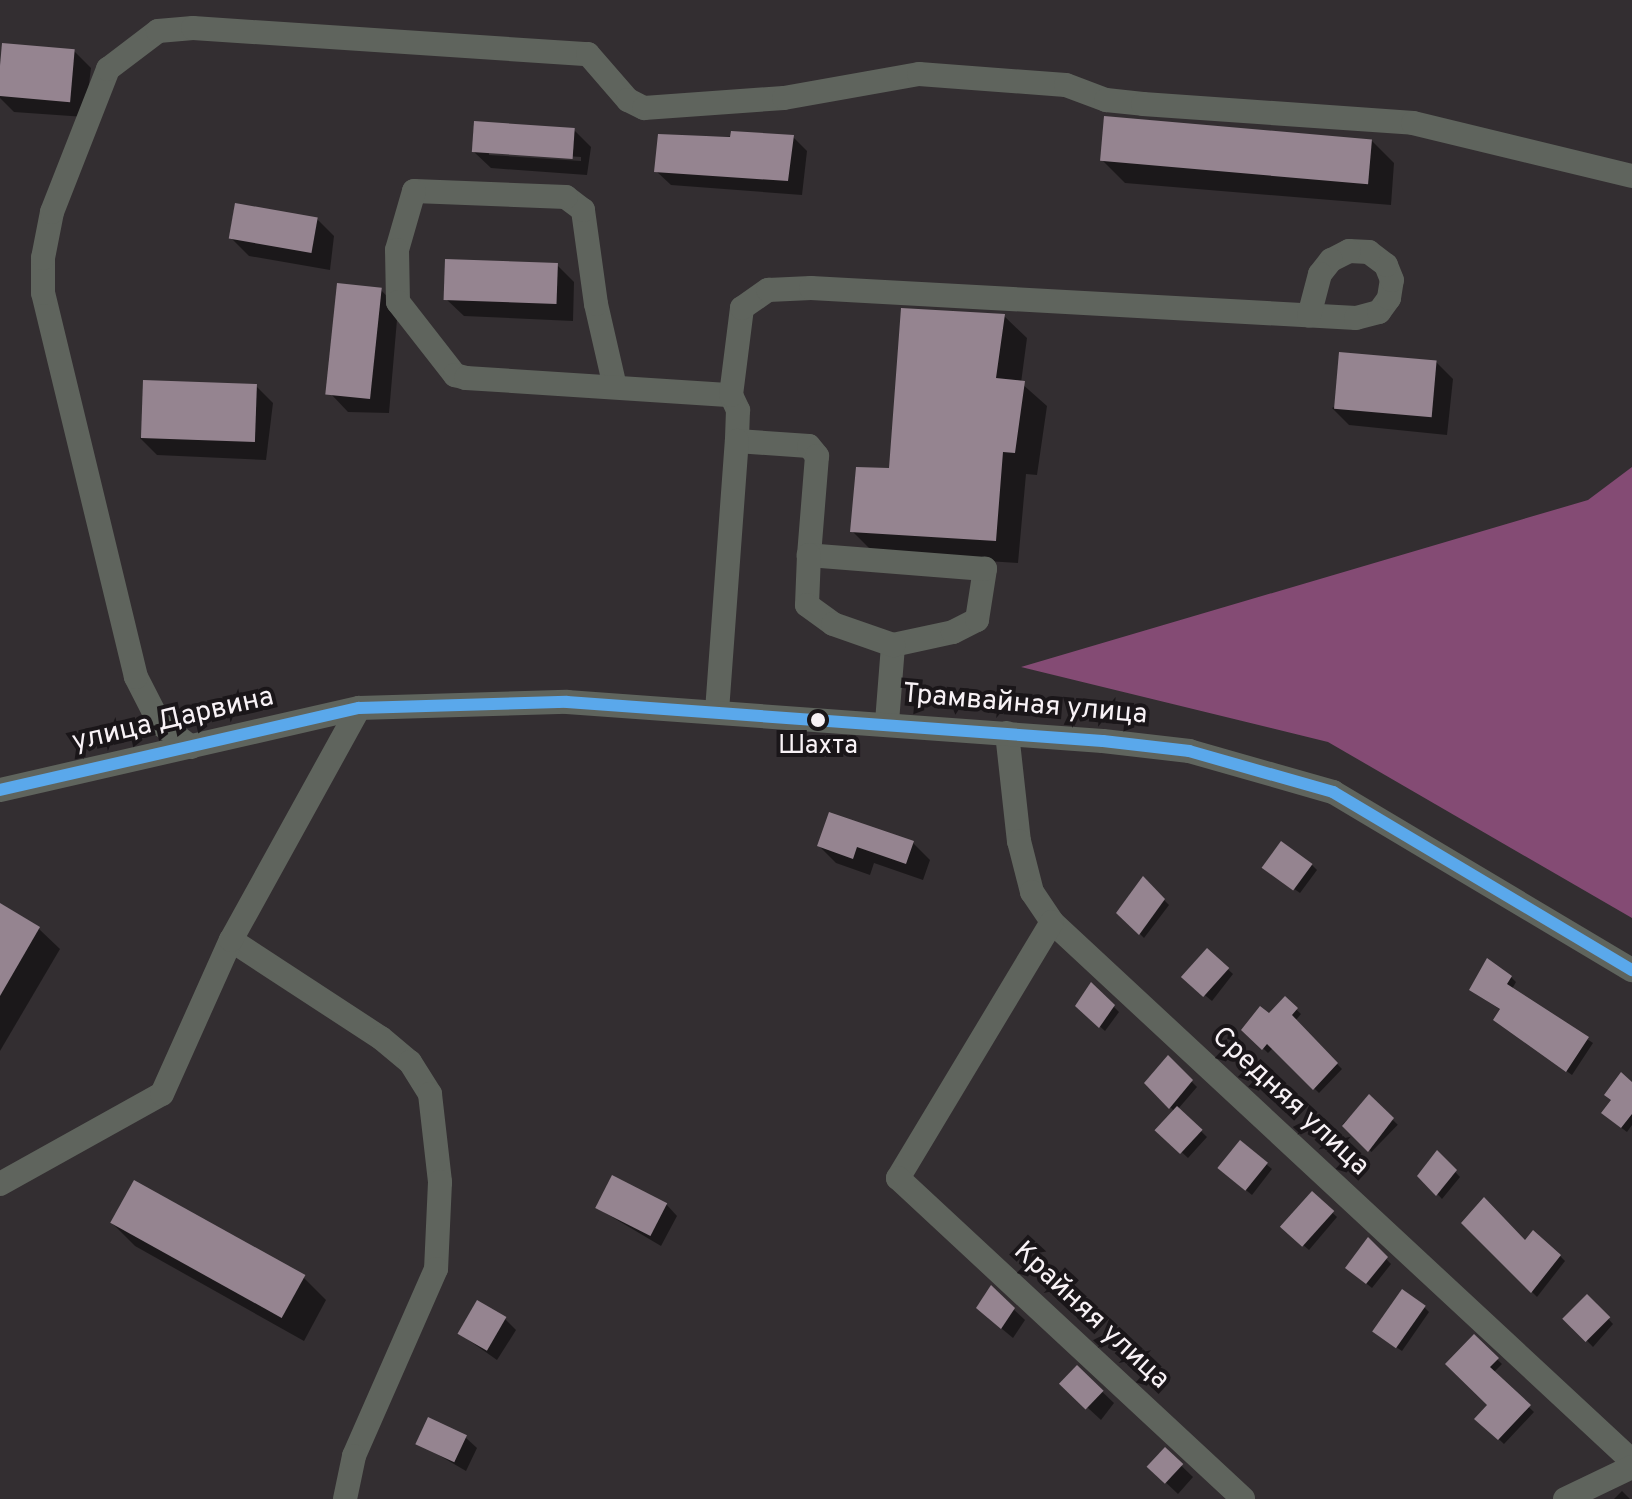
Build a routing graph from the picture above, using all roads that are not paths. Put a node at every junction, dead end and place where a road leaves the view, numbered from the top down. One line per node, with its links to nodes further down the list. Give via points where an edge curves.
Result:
1 (1632, 176): 12 (street, via 1413,123 1106,100 1066,85 919,74 784,98 644,108 628,100 588,54 193,28 158,31 108,69 52,212 43,293 136,677 160,724)
2 (1309, 316): 4 (street, via 811,288 768,290 742,308)
3 (615, 387): 3 (street, via 455,375 398,302 397,250 414,191 566,197 583,210); 4 (street)
4 (731, 395): 5 (street, via 738,410)
5 (737, 441): 6 (street, via 809,446 817,456); 9 (street)
6 (809, 555): 7 (street, via 807,605 833,624); 7 (street, via 985,569 977,620 953,632)
7 (893, 645): 10 (street)
8 (359, 708): 9 (street, Трамвайная улица, via 567,702); 12 (street, улица Дарвина); 15 (street)
9 (717, 711): 10 (street, Трамвайная улица)
10 (887, 722): 11 (street, Трамвайная улица)
11 (1007, 733): 14 (street, Средняя улица, via 1019,841 1032,892); 16 (street, Трамвайная улица, via 1189,751 1333,792)
12 (191, 747): 13 (street, улица Дарвина)
13 (0, 790)
14 (1052, 922): 18 (street, Средняя улица); 20 (street, Крайняя улица, via 898,1178)
15 (231, 940): 17 (street, via 162,1094); 19 (street, via 381,1038 410,1062 430,1094 440,1182 436,1269 354,1456)
16 (1632, 970)
17 (0, 1184)
18 (1632, 1464): 21 (street)
19 (345, 1499)
20 (1243, 1499)
21 (1565, 1499)

